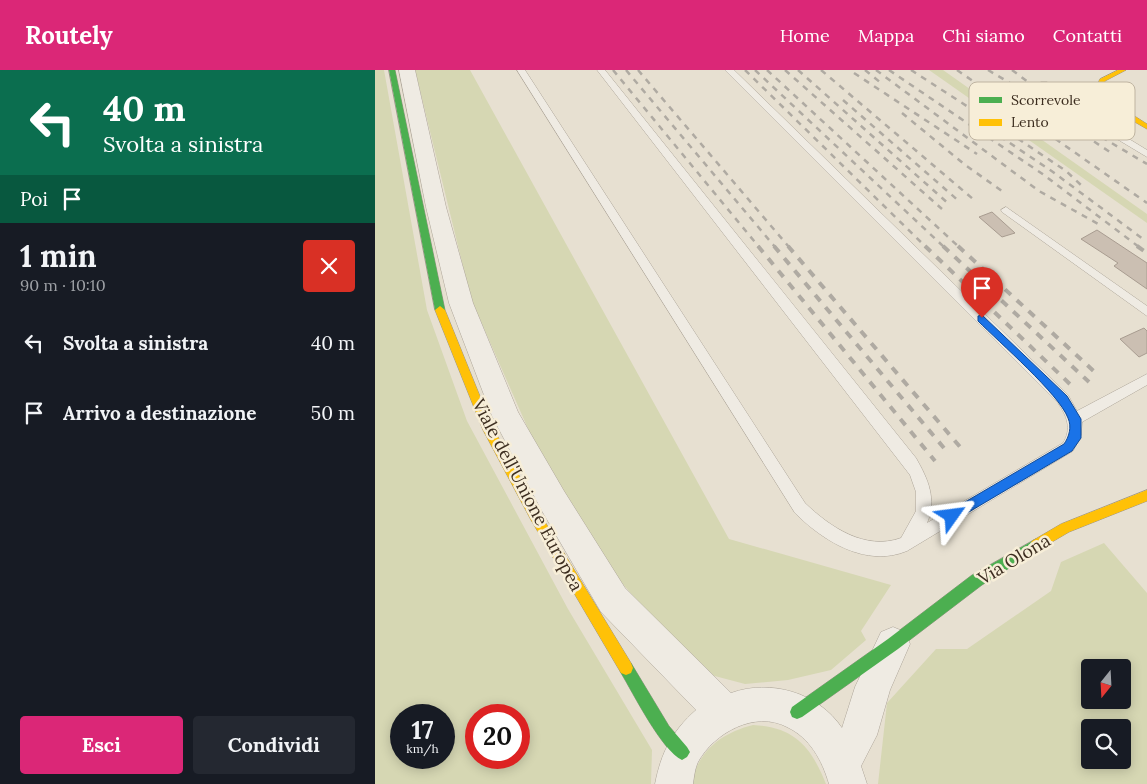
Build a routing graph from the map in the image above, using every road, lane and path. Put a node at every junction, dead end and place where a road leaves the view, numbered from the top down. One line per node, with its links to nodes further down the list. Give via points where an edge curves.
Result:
1 (392, 70): 21 (street, Viale dell'Unione Europea, via 440,312 487,427 535,516 664,731)
2 (407, 70): 19 (street, Viale dell'Unione Europea, via 436,207 461,303 506,416 613,600)
3 (521, 70): 17 (lane, via 800,508 827,532 843,540 876,549)
4 (601, 70): 17 (lane, via 911,462 921,483 925,506 918,528)
5 (729, 70): 15 (lane, via 1052,387)
6 (1123, 70): 7 (street)
7 (1100, 82)
8 (1135, 119): 9 (street)
9 (1147, 127)
10 (1124, 140): 11 (lane)
11 (1147, 154)
12 (1006, 210): 13 (lane)
13 (1147, 312)
14 (1147, 379): 15 (lane)
15 (1075, 419): 17 (lane, via 1075,438 1068,447)
16 (1147, 495): 18 (street, Via Olona, via 1065,528 1017,556 977,580)
17 (902, 546)
18 (893, 644): 20 (street, Via Olona); 22 (street, Via Olona, via 873,687)
19 (725, 712): 20 (street, via 749,704 773,704); 21 (street, via 704,727)
20 (797, 712): 22 (street, via 830,742)
21 (678, 768)
22 (845, 774)

